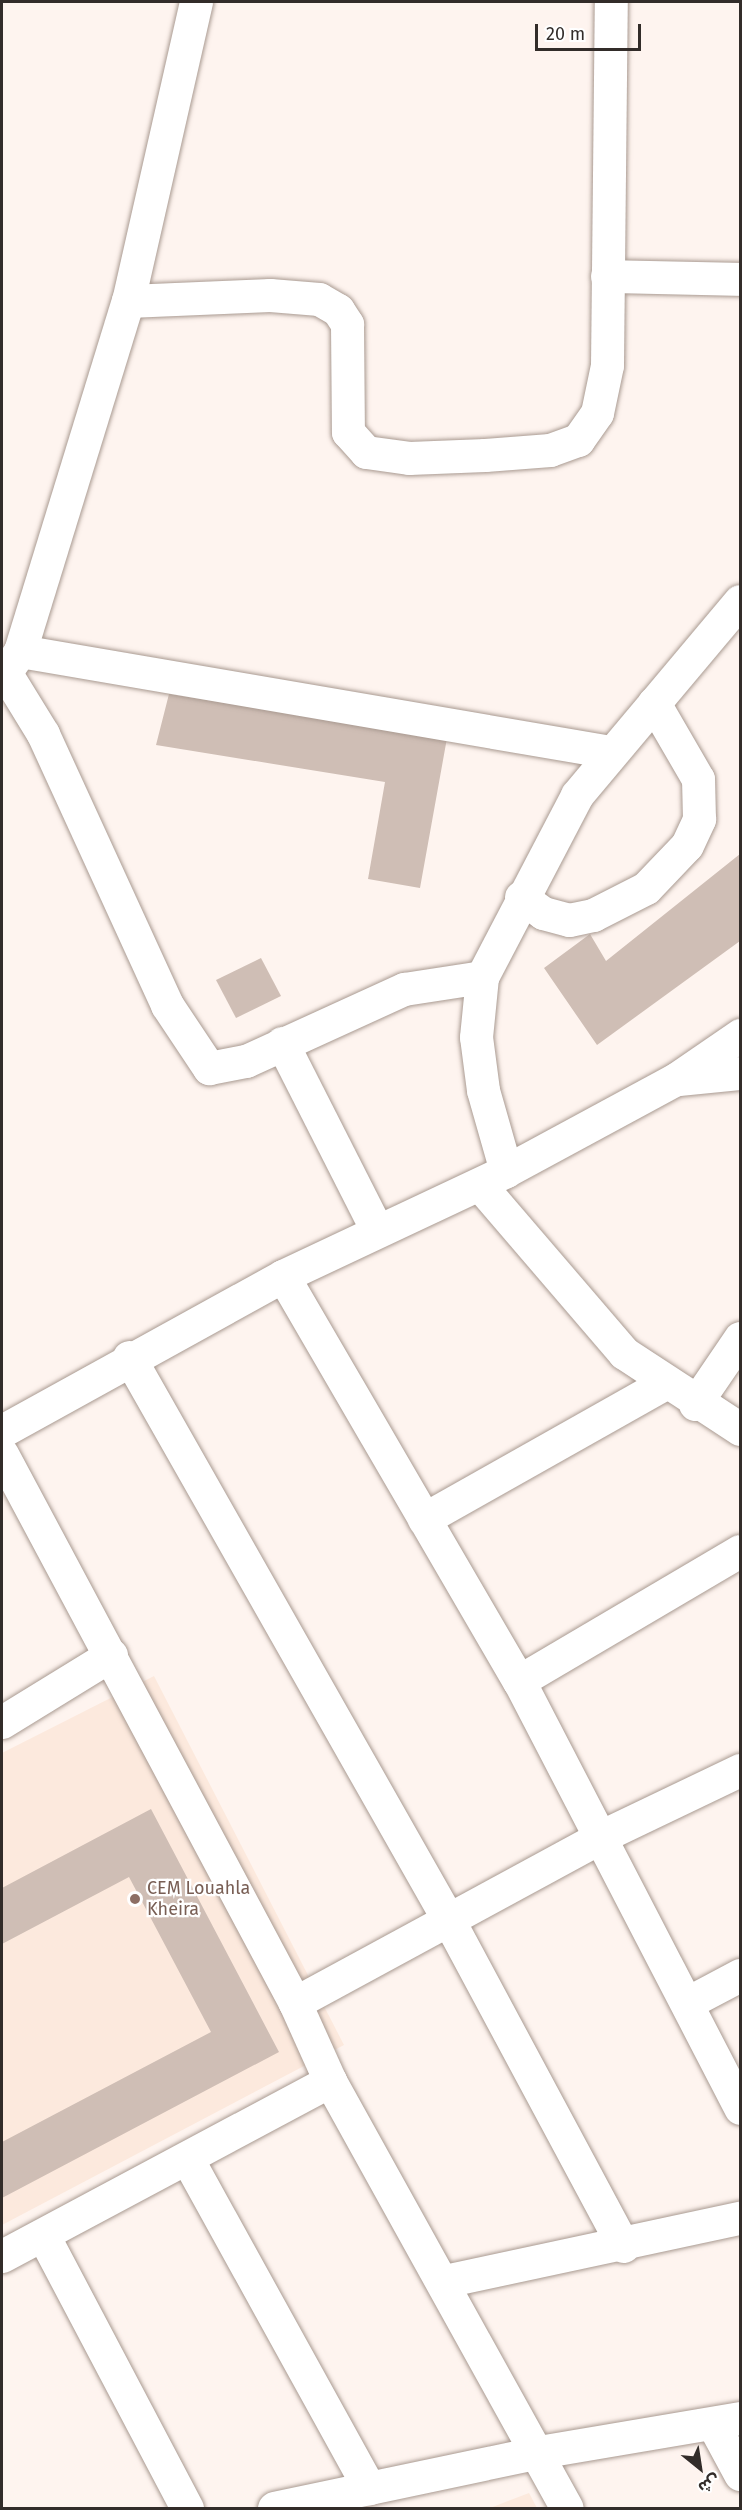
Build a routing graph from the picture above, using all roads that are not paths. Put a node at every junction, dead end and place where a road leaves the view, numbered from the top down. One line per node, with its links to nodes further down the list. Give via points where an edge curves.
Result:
1 (196, 2): 5 (street)
2 (611, 2): 3 (street)
3 (607, 276): 4 (street); 5 (street, via 607,365 597,413 578,440 550,450 463,456 409,458 366,452 354,439 348,432 347,324 338,310 320,299)
4 (741, 279)
5 (128, 301): 7 (street)
6 (741, 601): 8 (street)
7 (9, 667): 9 (street); 13 (street, via 167,1005 199,1061 220,1068)
8 (654, 703): 9 (street); 10 (street, via 698,778 699,819 687,845 646,888 593,915 569,920 543,913)
9 (610, 752): 10 (street, via 577,795)
10 (521, 897): 11 (street)
11 (482, 977): 13 (street, via 404,989); 16 (street, via 476,1037)
12 (741, 1035): 15 (street)
13 (282, 1043): 17 (street)
14 (741, 1073): 15 (street)
15 (676, 1079): 16 (street)
16 (493, 1178): 17 (street); 21 (street, via 624,1353)
17 (377, 1230): 18 (street)
18 (283, 1276): 20 (street); 26 (street)
19 (741, 1338): 22 (street)
20 (129, 1357): 24 (street); 33 (street)
21 (665, 1383): 22 (street); 26 (street)
22 (694, 1404): 23 (street)
23 (741, 1429)
24 (2, 1431)
25 (2, 1454): 28 (street)
26 (424, 1519): 29 (street)
27 (741, 1551): 29 (street)
28 (111, 1655): 30 (street); 36 (street)
29 (519, 1682): 32 (street)
30 (2, 1722)
31 (741, 1770): 32 (street)
32 (602, 1836): 33 (street); 35 (street)
33 (448, 1919): 36 (street); 42 (street)
34 (741, 1975): 35 (street)
35 (689, 2002): 38 (street)
36 (295, 2003): 37 (street)
37 (330, 2081): 39 (street); 44 (street)
38 (741, 2108)
39 (188, 2160): 41 (street); 48 (street)
40 (741, 2218): 42 (street)
41 (43, 2235): 43 (street); 49 (street)
42 (623, 2246): 44 (street)
43 (2, 2256)
44 (445, 2281): 46 (street)
45 (727, 2421): 46 (street); 47 (street)
46 (539, 2452): 48 (street); 51 (street)
47 (741, 2474)
48 (369, 2488): 50 (street)
49 (187, 2508)
50 (274, 2508)
51 (567, 2508)

